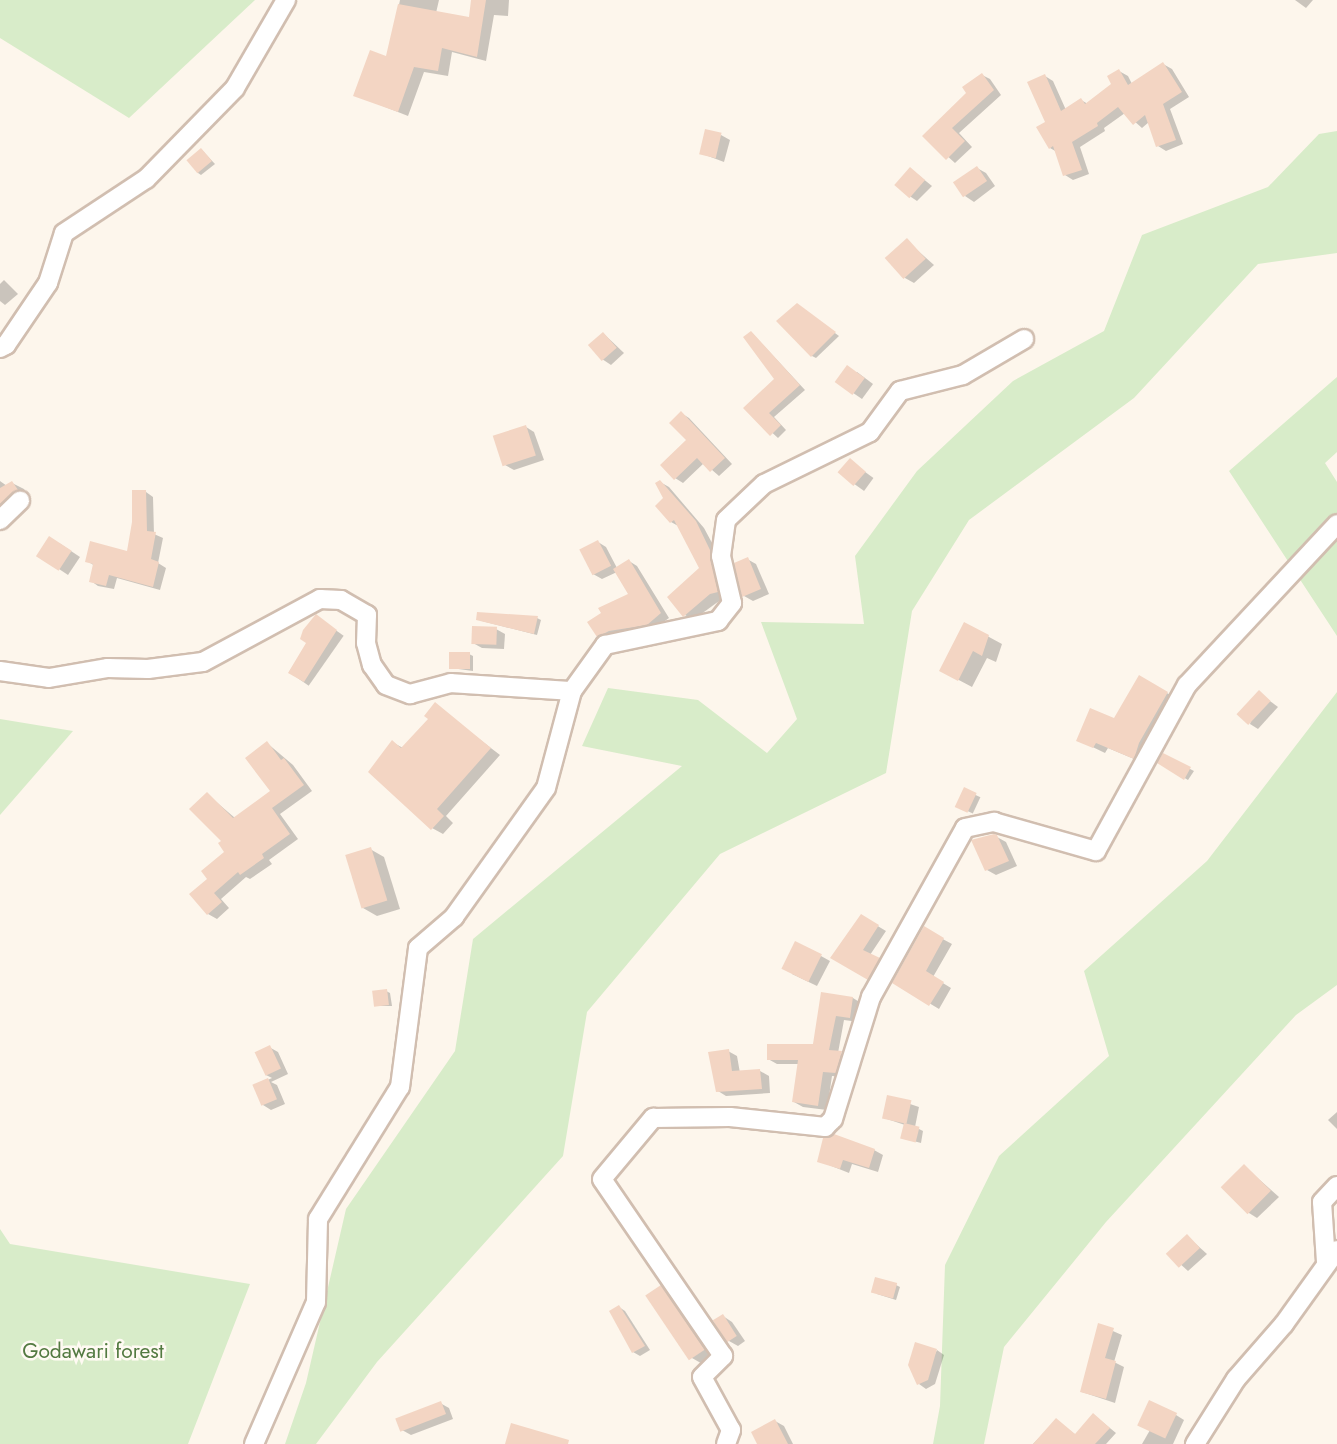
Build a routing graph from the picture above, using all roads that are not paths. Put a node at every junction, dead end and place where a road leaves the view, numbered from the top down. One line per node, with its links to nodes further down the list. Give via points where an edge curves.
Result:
1 (286, 0): 3 (street, via 235,88 146,179 64,233 48,283)
2 (1024, 338): 8 (street, via 963,374 900,391 870,432 764,484 726,520 721,556 732,603 718,621 606,645)
3 (0, 348)
4 (20, 502): 5 (street)
5 (0, 520)
6 (1337, 524): 12 (street, via 1186,685 1096,852 994,822 965,828 871,997 833,1119 825,1127 730,1117 653,1118 602,1179 723,1356 702,1377 731,1430)
7 (0, 671): 8 (street, via 49,678 108,668 148,669 203,662 320,599 341,600 367,615 366,643 372,665 386,685 410,694 452,683)
8 (572, 691): 11 (street, via 546,788 454,917 418,948 400,1087 318,1219 316,1302)
9 (1337, 1186): 10 (street, via 1322,1202)
10 (1331, 1256): 13 (street, via 1284,1324 1236,1379)
11 (254, 1444)
12 (726, 1444)
13 (1195, 1444)

